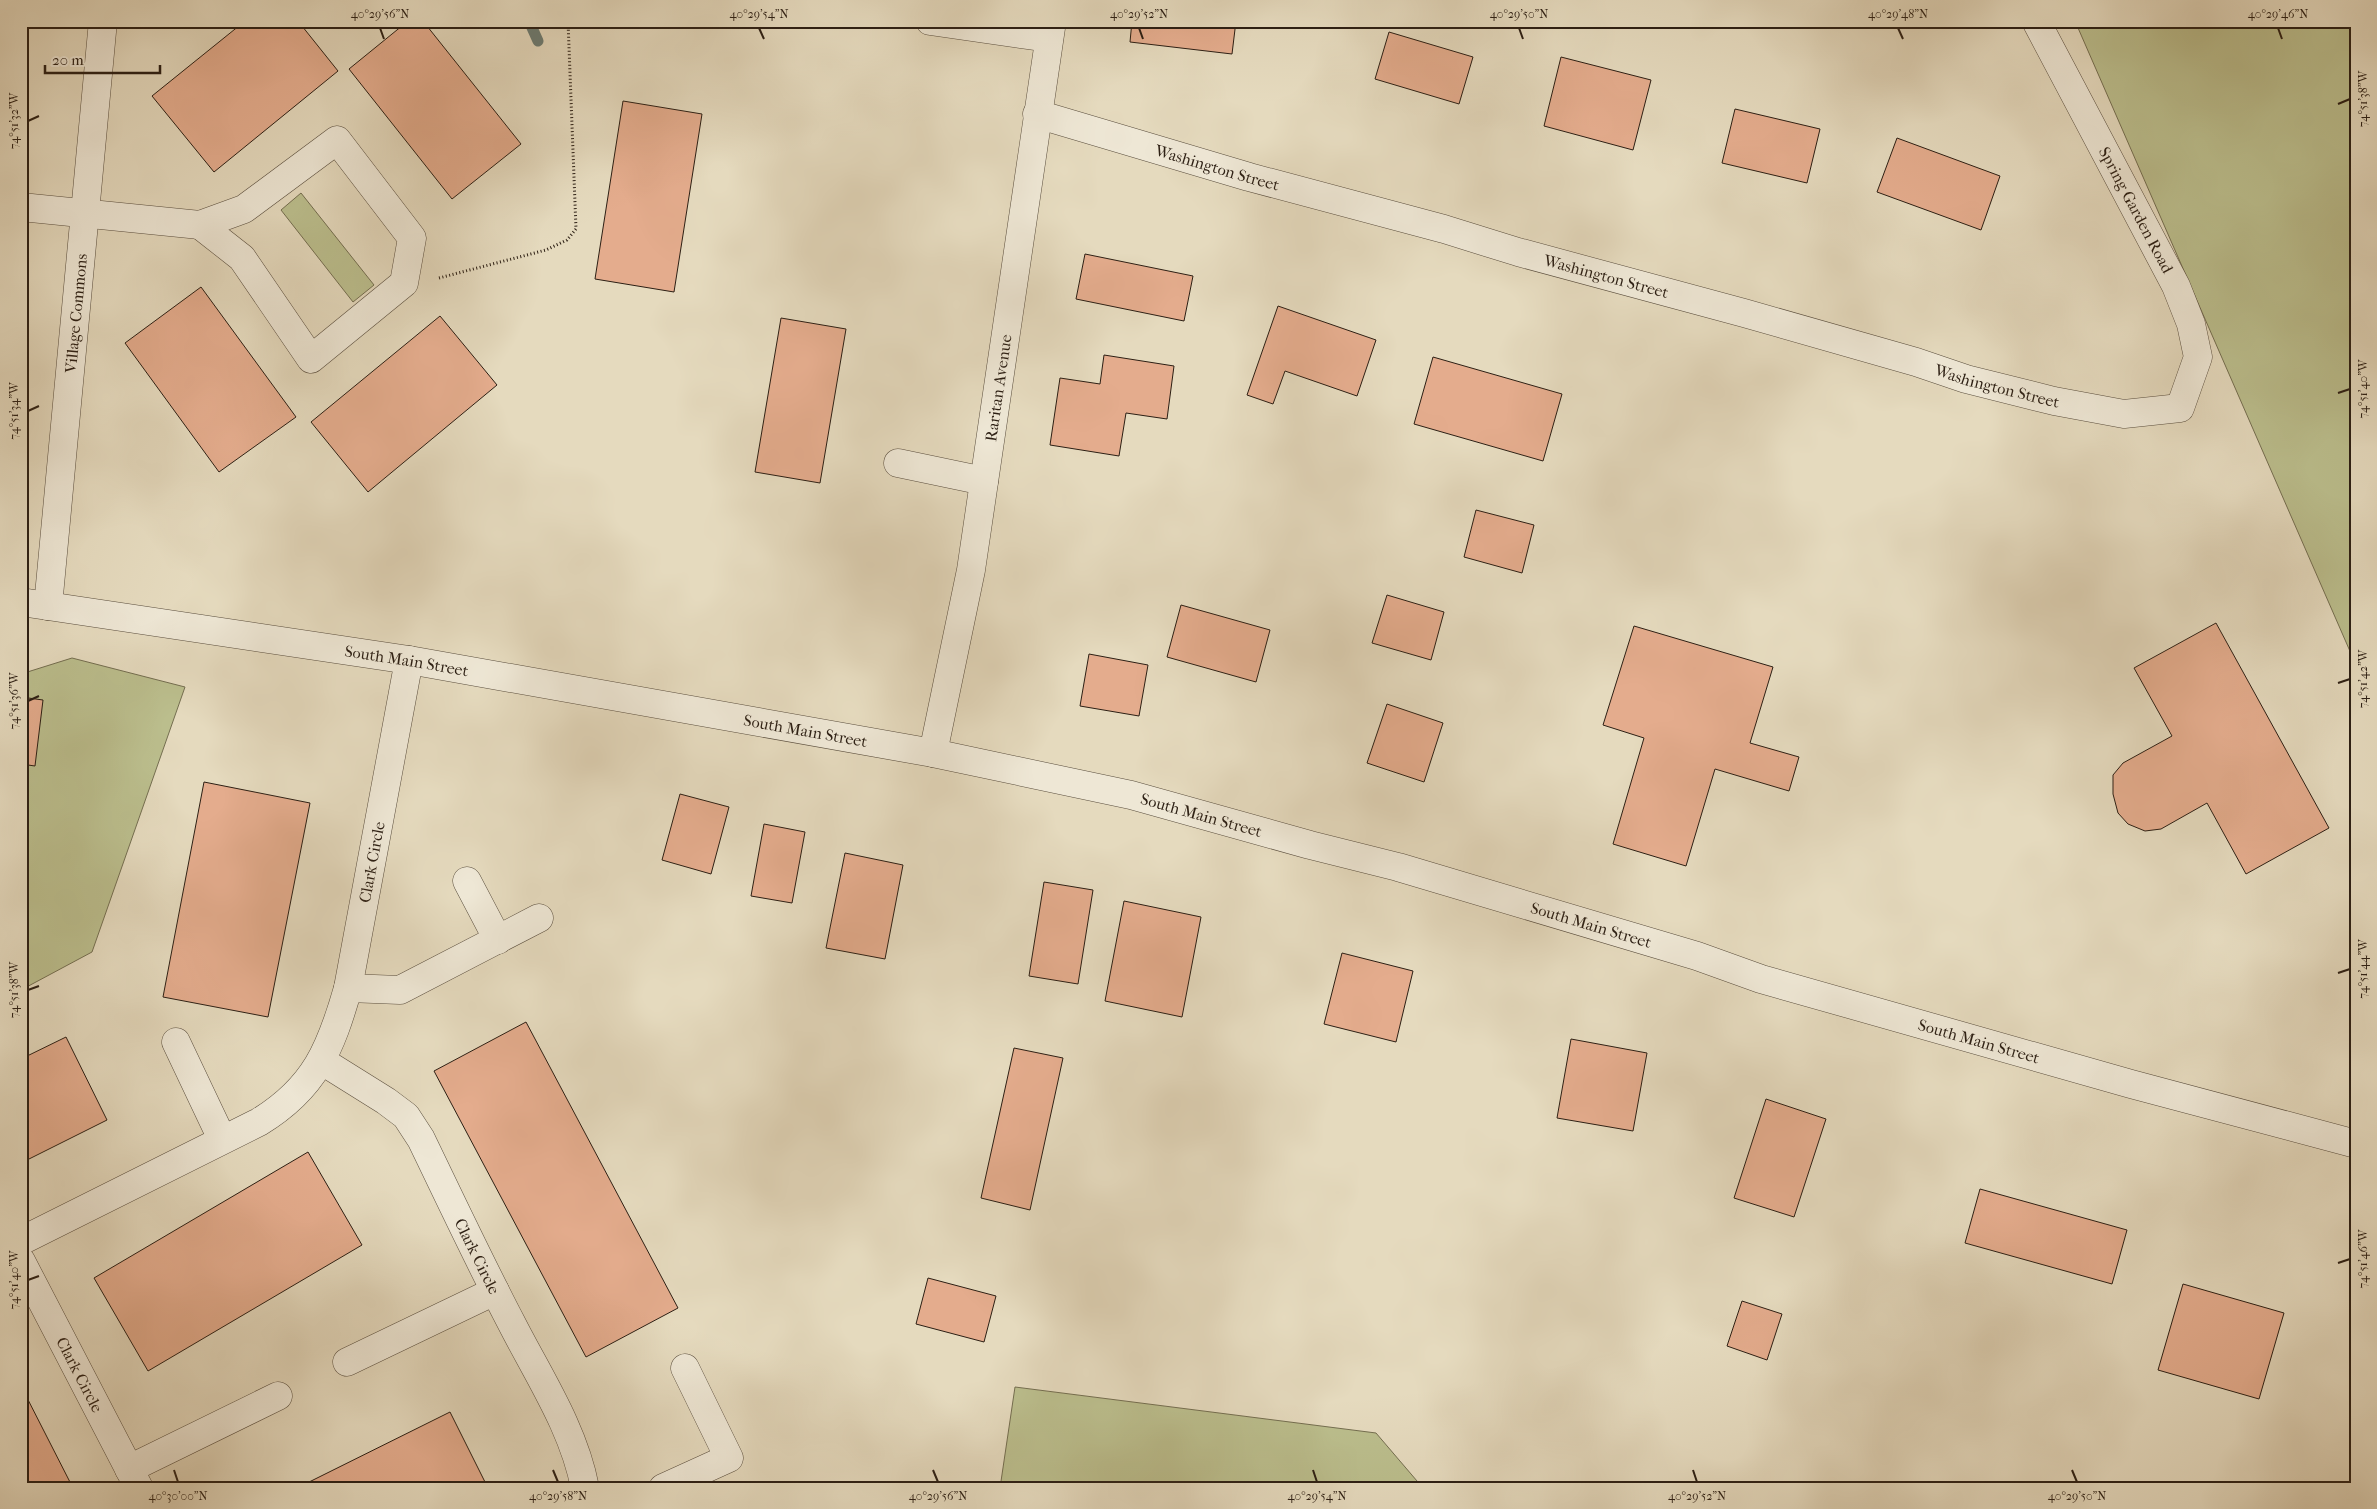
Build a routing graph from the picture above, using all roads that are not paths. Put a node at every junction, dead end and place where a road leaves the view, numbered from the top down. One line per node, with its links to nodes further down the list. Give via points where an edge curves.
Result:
1 (103, 21): 7 (street, Village Commons)
2 (930, 21): 4 (street)
3 (2036, 21): 9 (street, Spring Garden Road, via 2176,286 2191,324 2198,358)
4 (1050, 30): 5 (street, Raritan Avenue)
5 (1037, 114): 9 (street, Washington Street, via 1916,362 1966,379 2124,414); 11 (street, Raritan Avenue)
6 (21, 207): 7 (street)
7 (86, 213): 8 (street); 13 (street, Village Commons)
8 (200, 225): 8 (street, via 244,209 337,140 412,238 404,283 311,359 242,258)
9 (2180, 408)
10 (898, 462): 11 (street)
11 (984, 481): 15 (street, Raritan Avenue, via 971,570)
12 (21, 602): 13 (street, South Main Street)
13 (48, 606): 14 (street, South Main Street)
14 (409, 660): 15 (street, South Main Street); 19 (street, Clark Circle)
15 (933, 753): 23 (street, South Main Street, via 1130,795 1398,867 1697,956 1761,979)
16 (467, 881): 18 (street)
17 (539, 918): 18 (street)
18 (498, 940): 19 (street, via 400,990)
19 (348, 988): 21 (street, Clark Circle)
20 (176, 1042): 22 (street)
21 (322, 1061): 22 (street, Clark Circle, via 295,1096 278,1110); 26 (street, Clark Circle, via 406,1116 421,1139)
22 (222, 1139): 24 (street, Clark Circle)
23 (2356, 1144)
24 (21, 1241)
25 (21, 1261): 30 (street, Clark Circle)
26 (495, 1291): 27 (street); 31 (street, Clark Circle, via 567,1430 579,1460)
27 (347, 1362)
28 (685, 1368): 32 (street, via 729,1458)
29 (278, 1396): 30 (street)
30 (134, 1478)
31 (585, 1488)
32 (663, 1488)

